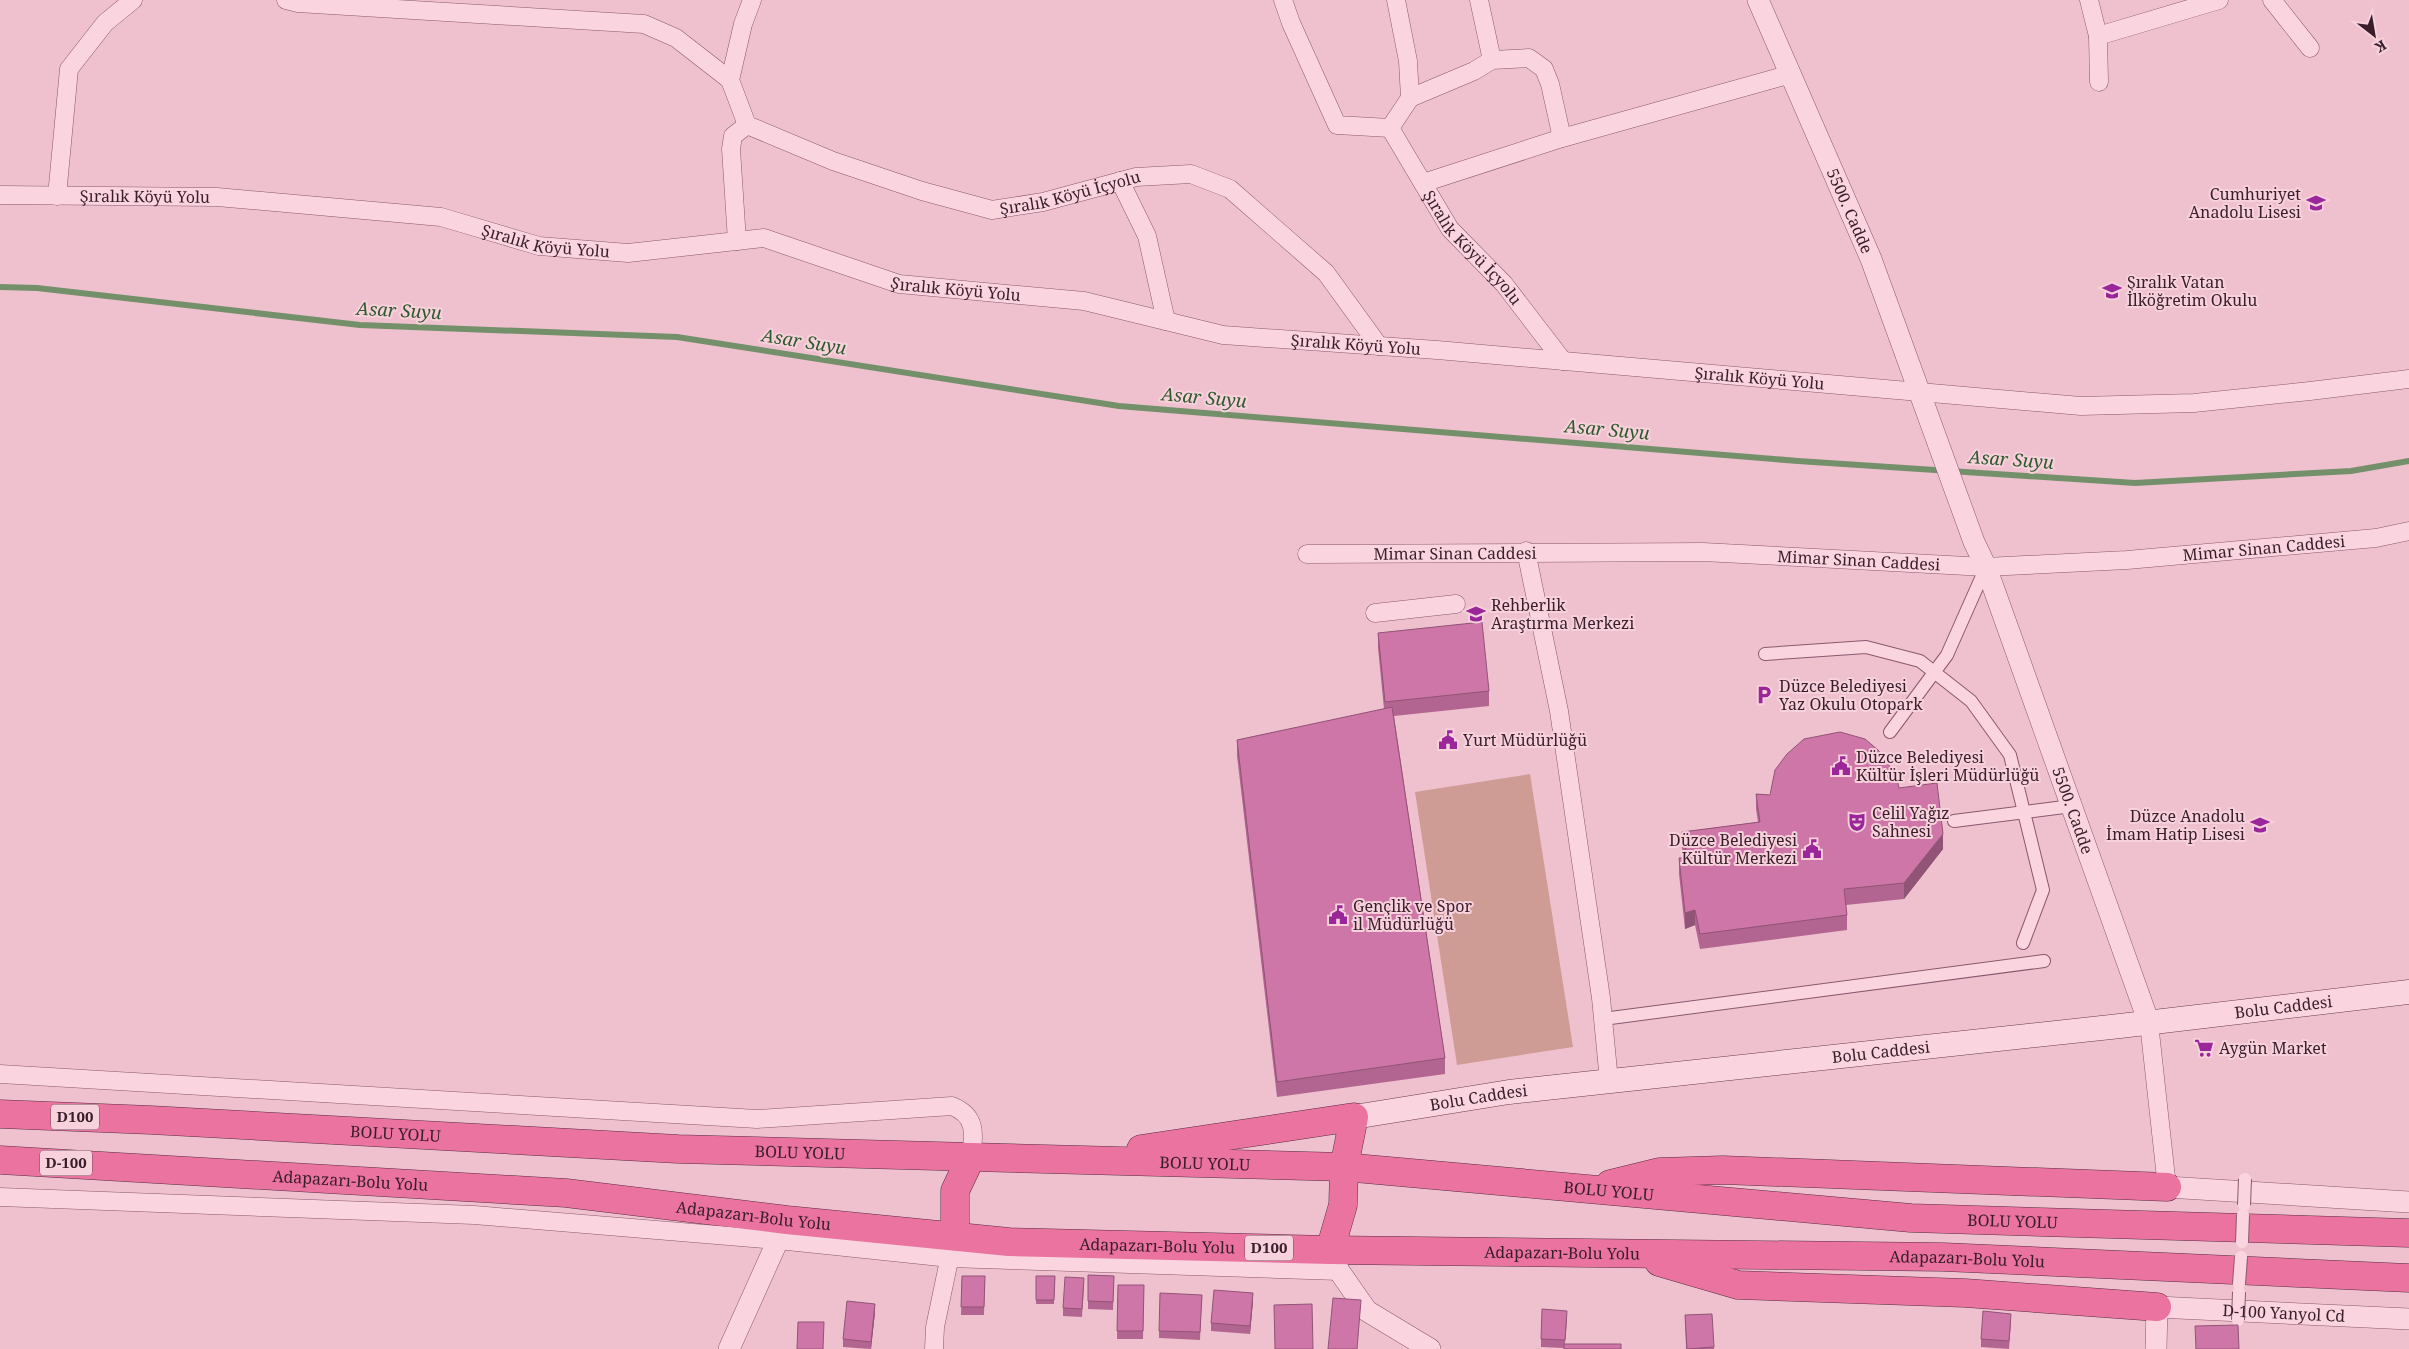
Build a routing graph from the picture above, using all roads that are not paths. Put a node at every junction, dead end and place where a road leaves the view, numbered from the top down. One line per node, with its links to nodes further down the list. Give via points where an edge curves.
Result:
1 (133, 0): 24 (street, via 105,23 69,69)
2 (286, 0): 15 (street, via 644,24 676,38)
3 (752, 0): 15 (street)
4 (1283, 0): 19 (street, via 1337,125)
5 (1396, 0): 17 (street, via 1408,61)
6 (1479, 0): 13 (street)
7 (1758, 0): 14 (street, 5500. Cadde)
8 (2089, 0): 11 (street)
9 (2219, 0): 11 (street)
10 (2272, 0): 12 (street)
11 (2098, 36): 16 (street)
12 (2310, 48)
13 (1492, 60): 17 (street); 20 (street, via 1529,58 1544,69)
14 (1791, 74): 20 (street); 30 (street, 5500. Cadde, via 1872,259)
15 (730, 80): 18 (street)
16 (2099, 82)
17 (1410, 98): 19 (street)
18 (747, 125): 21 (street, Şıralık Köyü İçyolu, via 833,161 992,210 1044,202); 25 (street, via 733,136 731,149)
19 (1390, 128): 22 (street, Şıralık Köyü İçyolu)
20 (1562, 138): 22 (street)
21 (1120, 181): 26 (street, via 1147,236); 27 (street, Şıralık Köyü İçyolu, via 1191,174 1230,189 1326,273)
22 (1422, 183): 28 (street, Şıralık Köyü İçyolu, via 1450,229 1504,284)
23 (0, 195): 24 (street, Şıralık Köyü Yolu)
24 (57, 196): 25 (street, Şıralık Köyü Yolu, via 217,197 442,217 539,246 628,253)
25 (737, 241): 26 (street, Şıralık Köyü Yolu, via 764,238 899,284 1084,301)
26 (1166, 321): 27 (street, Şıralık Köyü Yolu, via 1223,335)
27 (1379, 346): 28 (street, Şıralık Köyü Yolu)
28 (1563, 361): 30 (street, Şıralık Köyü Yolu)
29 (2409, 379): 30 (street, Şıralık Köyü Yolu, via 2194,402 2081,406)
30 (1919, 392): 34 (street, 5500. Cadde)
31 (2409, 531): 34 (street, Mimar Sinan Caddesi, via 2376,538 2127,560)
32 (1526, 551): 33 (street, Mimar Sinan Caddesi); 34 (street, Mimar Sinan Caddesi, via 1703,552); 46 (street, via 1559,711)
33 (1307, 554)
34 (1986, 567): 38 (street, via 1947,655); 40 (street, 5500. Cadde)
35 (1456, 604): 36 (street)
36 (1375, 613)
37 (1765, 654): 38 (street, via 1866,647 1920,661)
38 (1934, 672): 39 (street); 41 (street, via 1971,701 2010,755)
39 (1890, 732)
40 (2072, 806): 41 (street); 47 (street, 5500. Cadde)
41 (2024, 812): 42 (street); 43 (street, via 2042,890)
42 (1954, 821)
43 (2023, 943)
44 (2044, 961): 46 (street)
45 (2409, 992): 47 (main road, Bolu Caddesi)
46 (1603, 1019): 49 (street)
47 (2149, 1023): 49 (main road, Bolu Caddesi); 58 (street)
48 (0, 1074): 52 (street, via 758,1119 952,1106 964,1112 972,1123)
49 (1609, 1081): 51 (main road, Bolu Caddesi, via 1509,1092)
50 (0, 1114): 52 (highway, BOLU YOLU / D100, via 678,1149)
51 (1354, 1117): 53 (highway); 56 (highway)
52 (971, 1157): 53 (highway, BOLU YOLU / D100); 64 (highway, via 955,1192)
53 (1071, 1159): 56 (highway, BOLU YOLU / D100)
54 (0, 1160): 55 (highway, Adapazarı-Bolu Yolu / D-100)
55 (132, 1167): 62 (highway, Adapazarı-Bolu Yolu / D100, via 566,1193)
56 (1344, 1167): 59 (highway, BOLU YOLU / D100); 66 (highway, via 1343,1205)
57 (2245, 1179): 70 (street, bridge)
58 (2167, 1187): 59 (highway, via 1722,1170 1659,1172); 61 (street)
59 (1591, 1190): 63 (highway, BOLU YOLU / D100, via 1911,1218)
60 (0, 1197): 62 (street)
61 (2409, 1202)
62 (783, 1230): 64 (highway, Adapazarı-Bolu Yolu / D100); 71 (street)
63 (2409, 1233)
64 (952, 1247): 66 (highway, Adapazarı-Bolu Yolu / D100, via 1009,1242); 72 (street, via 935,1327)
65 (1624, 1252): 66 (highway, Adapazarı-Bolu Yolu / D100); 67 (highway, Adapazarı-Bolu Yolu / D100, via 1944,1257); 68 (highway, via 1738,1285 1965,1292)
66 (1334, 1260): 73 (street, via 1367,1311)
67 (2409, 1278)
68 (2157, 1307): 69 (street, D-100 Yanyol Cd); 74 (street)
69 (2409, 1319)
70 (2238, 1320)
71 (729, 1349)
72 (934, 1349)
73 (1430, 1349)
74 (2156, 1349)

